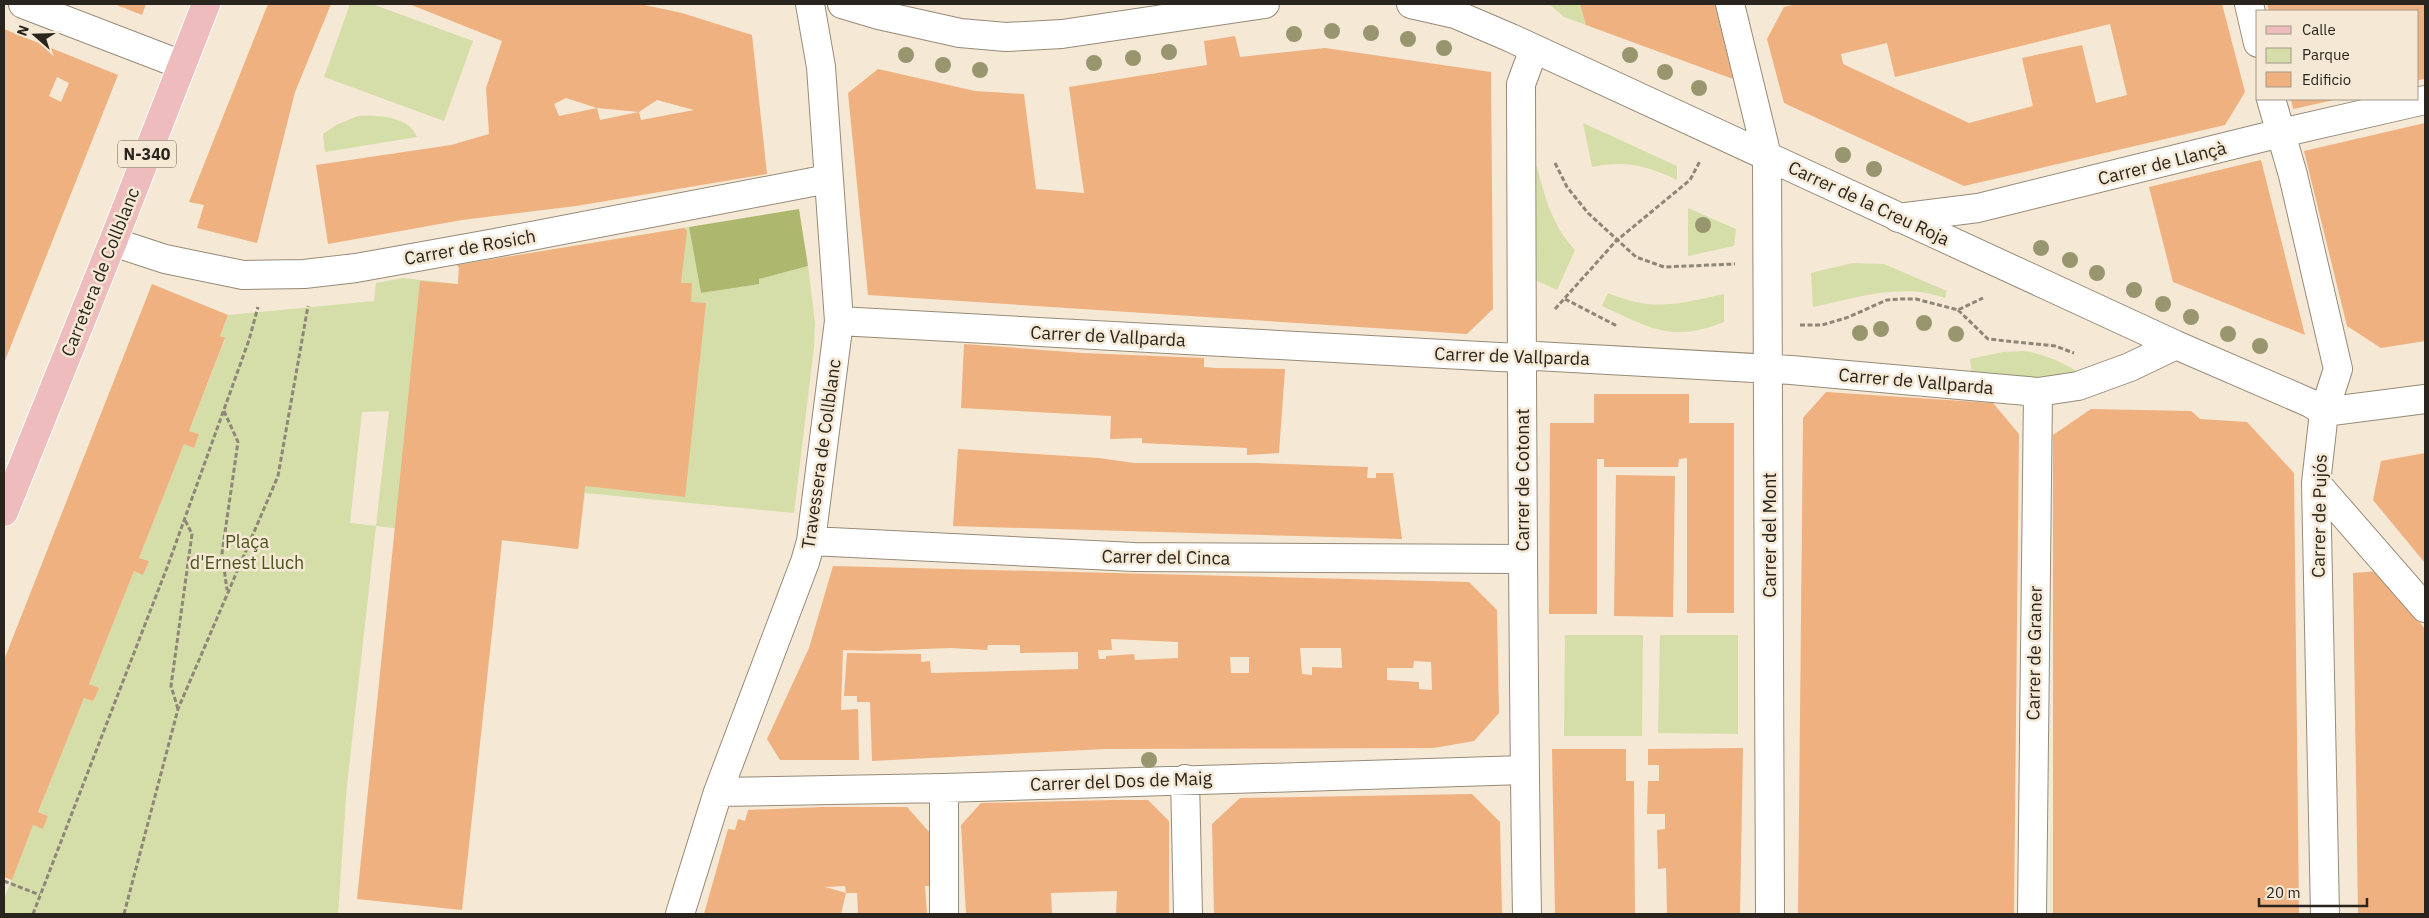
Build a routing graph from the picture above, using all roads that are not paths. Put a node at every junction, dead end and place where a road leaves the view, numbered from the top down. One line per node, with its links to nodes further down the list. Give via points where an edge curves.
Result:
1 (23, 4): 11 (street)
2 (206, 4): 11 (main road, Carretera de Collblanc / N-340)
3 (810, 4): 16 (street, Travessera de Collblanc, via 821,67)
4 (842, 4): 5 (street, via 960,33 1006,37 1062,34)
5 (1265, 4)
6 (1411, 4): 10 (street, Carrer de la Creu Roja, via 1455,14)
7 (1730, 4): 15 (street, Carrer del Mont)
8 (2248, 4): 9 (street)
9 (2256, 35)
10 (1534, 49): 15 (street, Carrer de la Creu Roja); 21 (street, Carrer de Cotonat, via 1521,84)
11 (182, 65): 18 (main road, Carretera de Collblanc / N-340)
12 (2271, 100): 14 (street, Carrer de Pujós)
13 (2425, 100): 14 (street, Carrer de Llançà)
14 (2281, 133): 17 (street, Carrer de Llançà, via 1978,208); 25 (street, Carrer de Pujós, via 2338,369)
15 (1767, 156): 17 (street, Carrer de la Creu Roja); 22 (street, Carrer del Mont)
16 (828, 179): 18 (street, Carrer de Rosich, via 439,253 304,274 243,275 166,260); 19 (street, Travessera de Collblanc)
17 (1898, 218): 20 (street, Carrer de la Creu Roja)
18 (112, 242): 27 (main road, Carretera de Collblanc / N-340)
19 (839, 321): 21 (street, Carrer de Vallparda); 28 (street, Travessera de Collblanc)
20 (2176, 345): 23 (street, Carrer de Vallparda, via 2078,386); 25 (street, Carrer de la Creu Roja)
21 (1523, 358): 22 (street, Carrer de Vallparda, via 1536,356); 29 (street, Carrer de Cotonat)
22 (1768, 368): 23 (street, Carrer de Vallparda); 39 (street, Carrer del Mont)
23 (2038, 392): 40 (street, Carrer de Graner)
24 (2425, 399): 25 (street)
25 (2324, 412): 26 (street, Carrer de Pujós)
26 (2316, 483): 30 (street); 41 (street, Carrer de Pujós)
27 (4, 512)
28 (811, 541): 29 (street, Carrer del Cinca, via 1134,557); 34 (street, Travessera de Collblanc)
29 (1522, 559): 31 (street, Carrer de Cotonat)
30 (2422, 600)
31 (1524, 770): 32 (street, Carrer del Dos de Maig); 38 (street, Carrer de Cotonat)
32 (1185, 779): 33 (street, Carrer del Dos de Maig); 37 (street)
33 (944, 788): 34 (street, Carrer del Dos de Maig); 36 (street)
34 (718, 792): 35 (street, Travessera de Collblanc)
35 (680, 914)
36 (944, 914)
37 (1188, 914)
38 (1527, 914)
39 (1770, 914)
40 (2032, 914)
41 (2325, 914)

